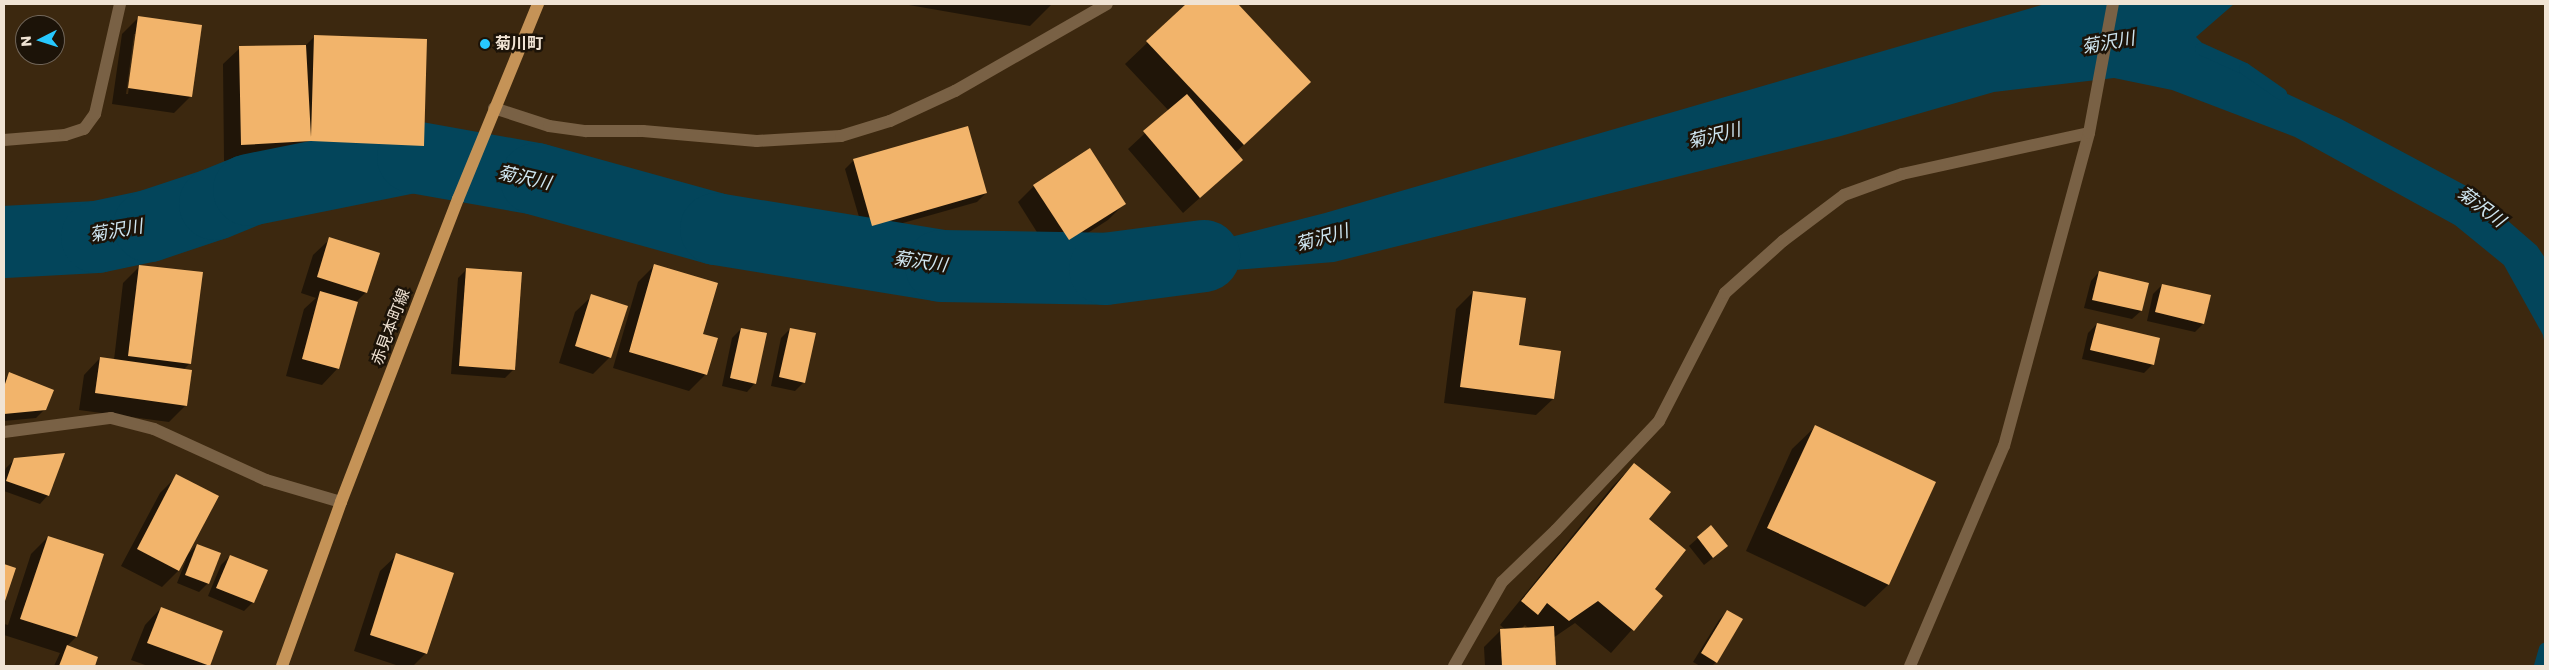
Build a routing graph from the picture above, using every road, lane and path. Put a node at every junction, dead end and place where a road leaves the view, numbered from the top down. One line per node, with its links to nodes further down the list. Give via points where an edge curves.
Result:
1 (120, 4): 7 (street, via 95,114 84,129 65,135)
2 (538, 4): 5 (main road, 赤見本町線)
3 (1106, 4): 5 (street, via 955,91 890,121 840,136 757,141 643,131 586,131 550,126)
4 (2114, 4): 6 (street)
5 (494, 108): 9 (main road, 赤見本町線)
6 (2089, 133): 11 (street, via 1902,174 1844,195 1783,241 1725,293 1659,421 1502,582); 12 (street, via 2004,446)
7 (4, 140)
8 (4, 432): 9 (street, via 111,418 154,429 266,480)
9 (341, 502): 10 (main road, 赤見本町線)
10 (282, 666)
11 (1454, 666)
12 (1910, 666)

